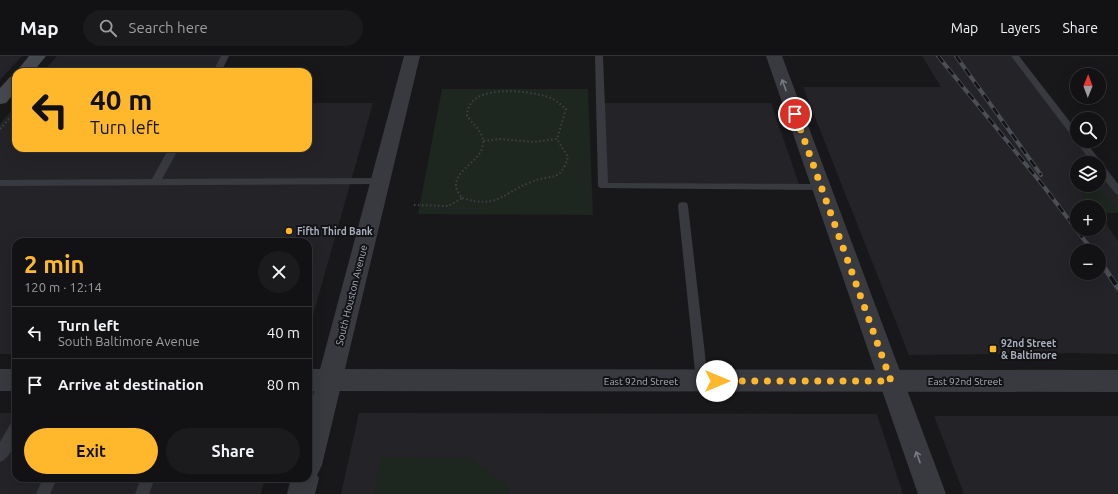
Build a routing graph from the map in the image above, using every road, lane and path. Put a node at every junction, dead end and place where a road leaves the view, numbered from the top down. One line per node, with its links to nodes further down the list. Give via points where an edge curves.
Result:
1 (38, 56): 7 (main road)
2 (226, 56): 8 (lane)
3 (412, 56): 18 (street, South Houston Avenue)
4 (599, 56): 21 (lane, via 603,186)
5 (774, 56): 21 (street, one-way to 5)
6 (1015, 56): 11 (lane)
7 (28, 68)
8 (219, 68)
9 (12, 86): 10 (main road)
10 (0, 99)
11 (1070, 128)
12 (557, 139): 13 (path, via 534,142 500,139); 13 (path, via 566,117 566,109 548,97 512,91 480,95 468,106 467,116 480,132); 23 (path, via 568,157 564,170 551,178 531,181 498,201 471,202)
13 (483, 141): 23 (path, via 479,155 457,177 456,188)
14 (1085, 148): 16 (lane)
15 (172, 152): 19 (lane)
16 (1092, 156)
17 (1106, 175): 22 (lane)
18 (380, 181): 19 (lane); 28 (street, South Houston Avenue)
19 (155, 182): 20 (lane)
20 (0, 183)
21 (821, 187): 30 (street)
22 (1118, 191)
23 (462, 198): 24 (path, via 448,206)
24 (414, 205)
25 (683, 206): 29 (lane)
26 (0, 380): 27 (street)
27 (12, 380)
28 (319, 380): 29 (street, East 92nd Street); 33 (street, South Houston Avenue)
29 (702, 381): 30 (street, East 92nd Street)
30 (891, 381): 31 (street, East 92nd Street); 41 (street, one-way to 30)
31 (1118, 381)
32 (12, 434): 34 (lane)
33 (312, 434)
34 (0, 455)
35 (48, 482): 38 (lane)
36 (146, 482): 39 (lane)
37 (304, 482): 40 (street)
38 (43, 494)
39 (142, 494)
40 (301, 494)
41 (932, 494)

